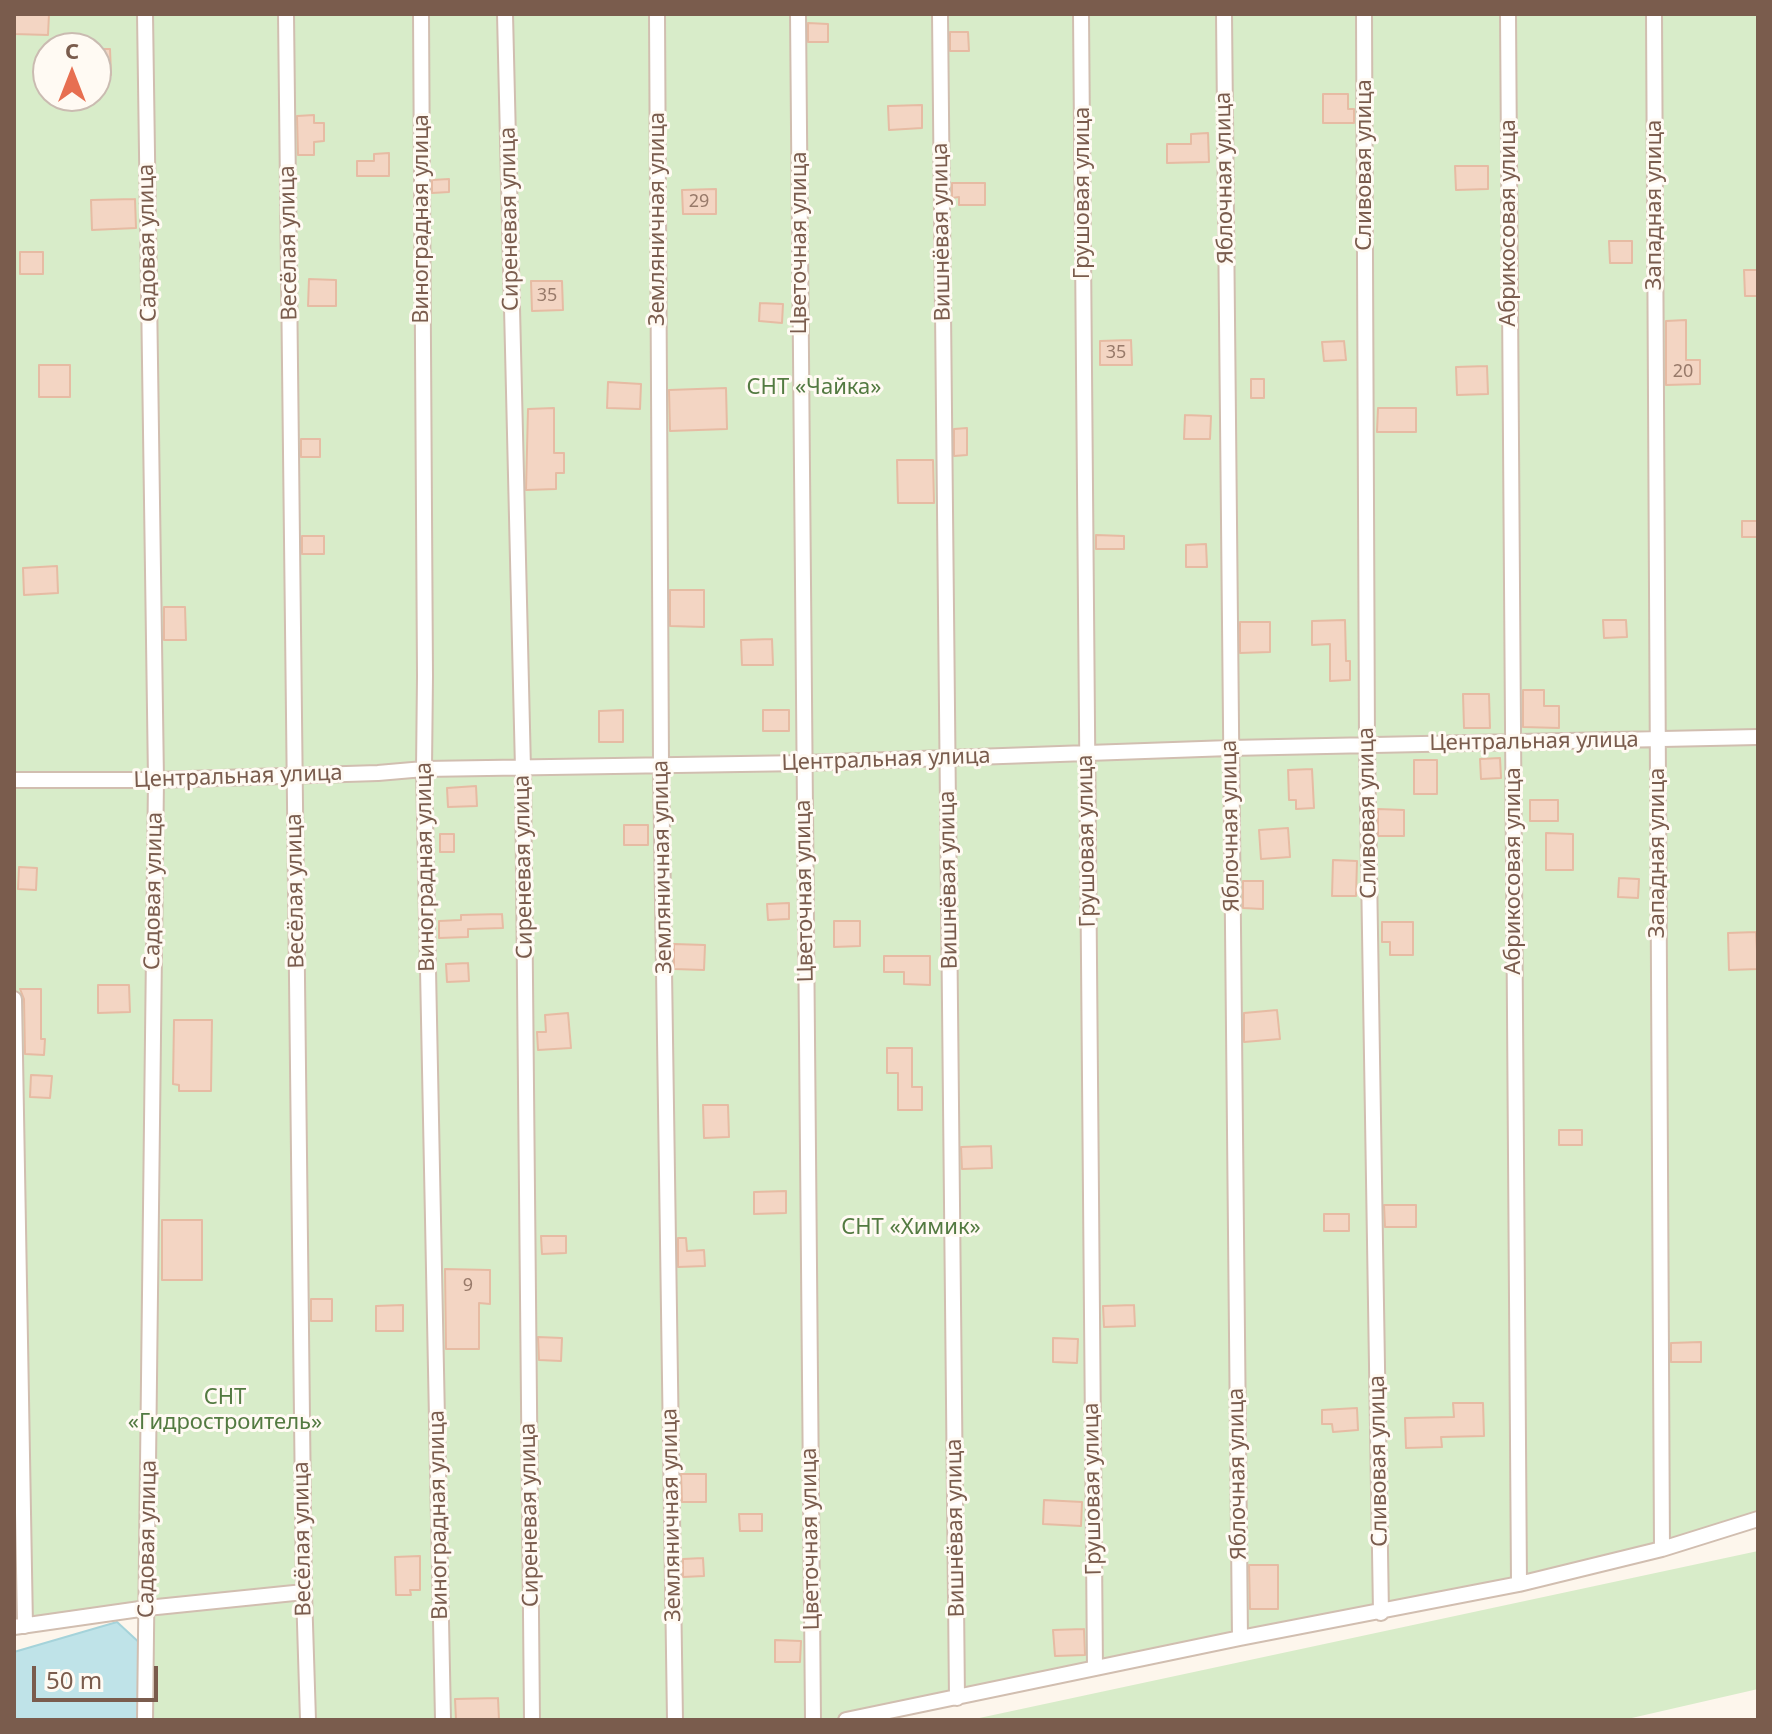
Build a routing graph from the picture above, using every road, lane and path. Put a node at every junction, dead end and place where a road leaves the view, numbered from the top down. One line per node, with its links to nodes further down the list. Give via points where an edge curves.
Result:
1 (145, 14): 26 (street, Садовая улица)
2 (286, 14): 24 (street, Весёлая улица)
3 (421, 14): 22 (street, Виноградная улица)
4 (505, 14): 23 (street, Сиреневая улица)
5 (657, 14): 21 (street, Земляничная улица)
6 (798, 14): 20 (street, Цветочная улица)
7 (940, 14): 19 (street, Вишнёвая улица)
8 (1081, 14): 18 (street, Грушовая улица)
9 (1224, 14): 17 (street, Яблочная улица)
10 (1364, 14): 16 (street, Сливовая улица)
11 (1508, 14): 15 (street, Абрикосовая улица)
12 (1654, 14): 14 (street, Западная улица)
13 (1758, 737): 14 (street, Центральная улица)
14 (1658, 739): 15 (street, Центральная улица); 29 (street, Западная улица)
15 (1514, 740): 16 (street, Центральная улица); 30 (street, Абрикосовая улица)
16 (1367, 747): 17 (street, Центральная улица); 33 (street, Сливовая улица)
17 (1230, 748): 18 (street, Центральная улица); 35 (street, Яблочная улица)
18 (1086, 755): 19 (street, Центральная улица); 36 (street, Грушовая улица)
19 (948, 758): 20 (street, Центральная улица); 37 (street, Вишнёвая улица)
20 (804, 763): 21 (street, Центральная улица); 43 (street, Цветочная улица)
21 (661, 765): 23 (street, Центральная улица); 42 (street, Земляничная улица)
22 (424, 769): 23 (street, Центральная улица); 24 (street, Центральная улица); 40 (street, Виноградная улица)
23 (523, 769): 41 (street, Сиреневая улица)
24 (295, 774): 26 (street, Центральная улица); 31 (street, Весёлая улица)
25 (14, 780): 26 (street, Центральная улица)
26 (156, 780): 32 (street, Садовая улица)
27 (14, 999): 34 (street)
28 (1758, 1519): 29 (street)
29 (1662, 1549): 30 (street)
30 (1519, 1584): 33 (street)
31 (304, 1592): 32 (street); 39 (street, Весёлая улица)
32 (147, 1608): 34 (street); 38 (street, Садовая улица)
33 (1381, 1613): 35 (street)
34 (20, 1626)
35 (1240, 1638): 36 (street)
36 (1095, 1668): 37 (street)
37 (957, 1698): 44 (street)
38 (145, 1720)
39 (308, 1720)
40 (443, 1720)
41 (532, 1720)
42 (675, 1720)
43 (813, 1720)
44 (846, 1720)

